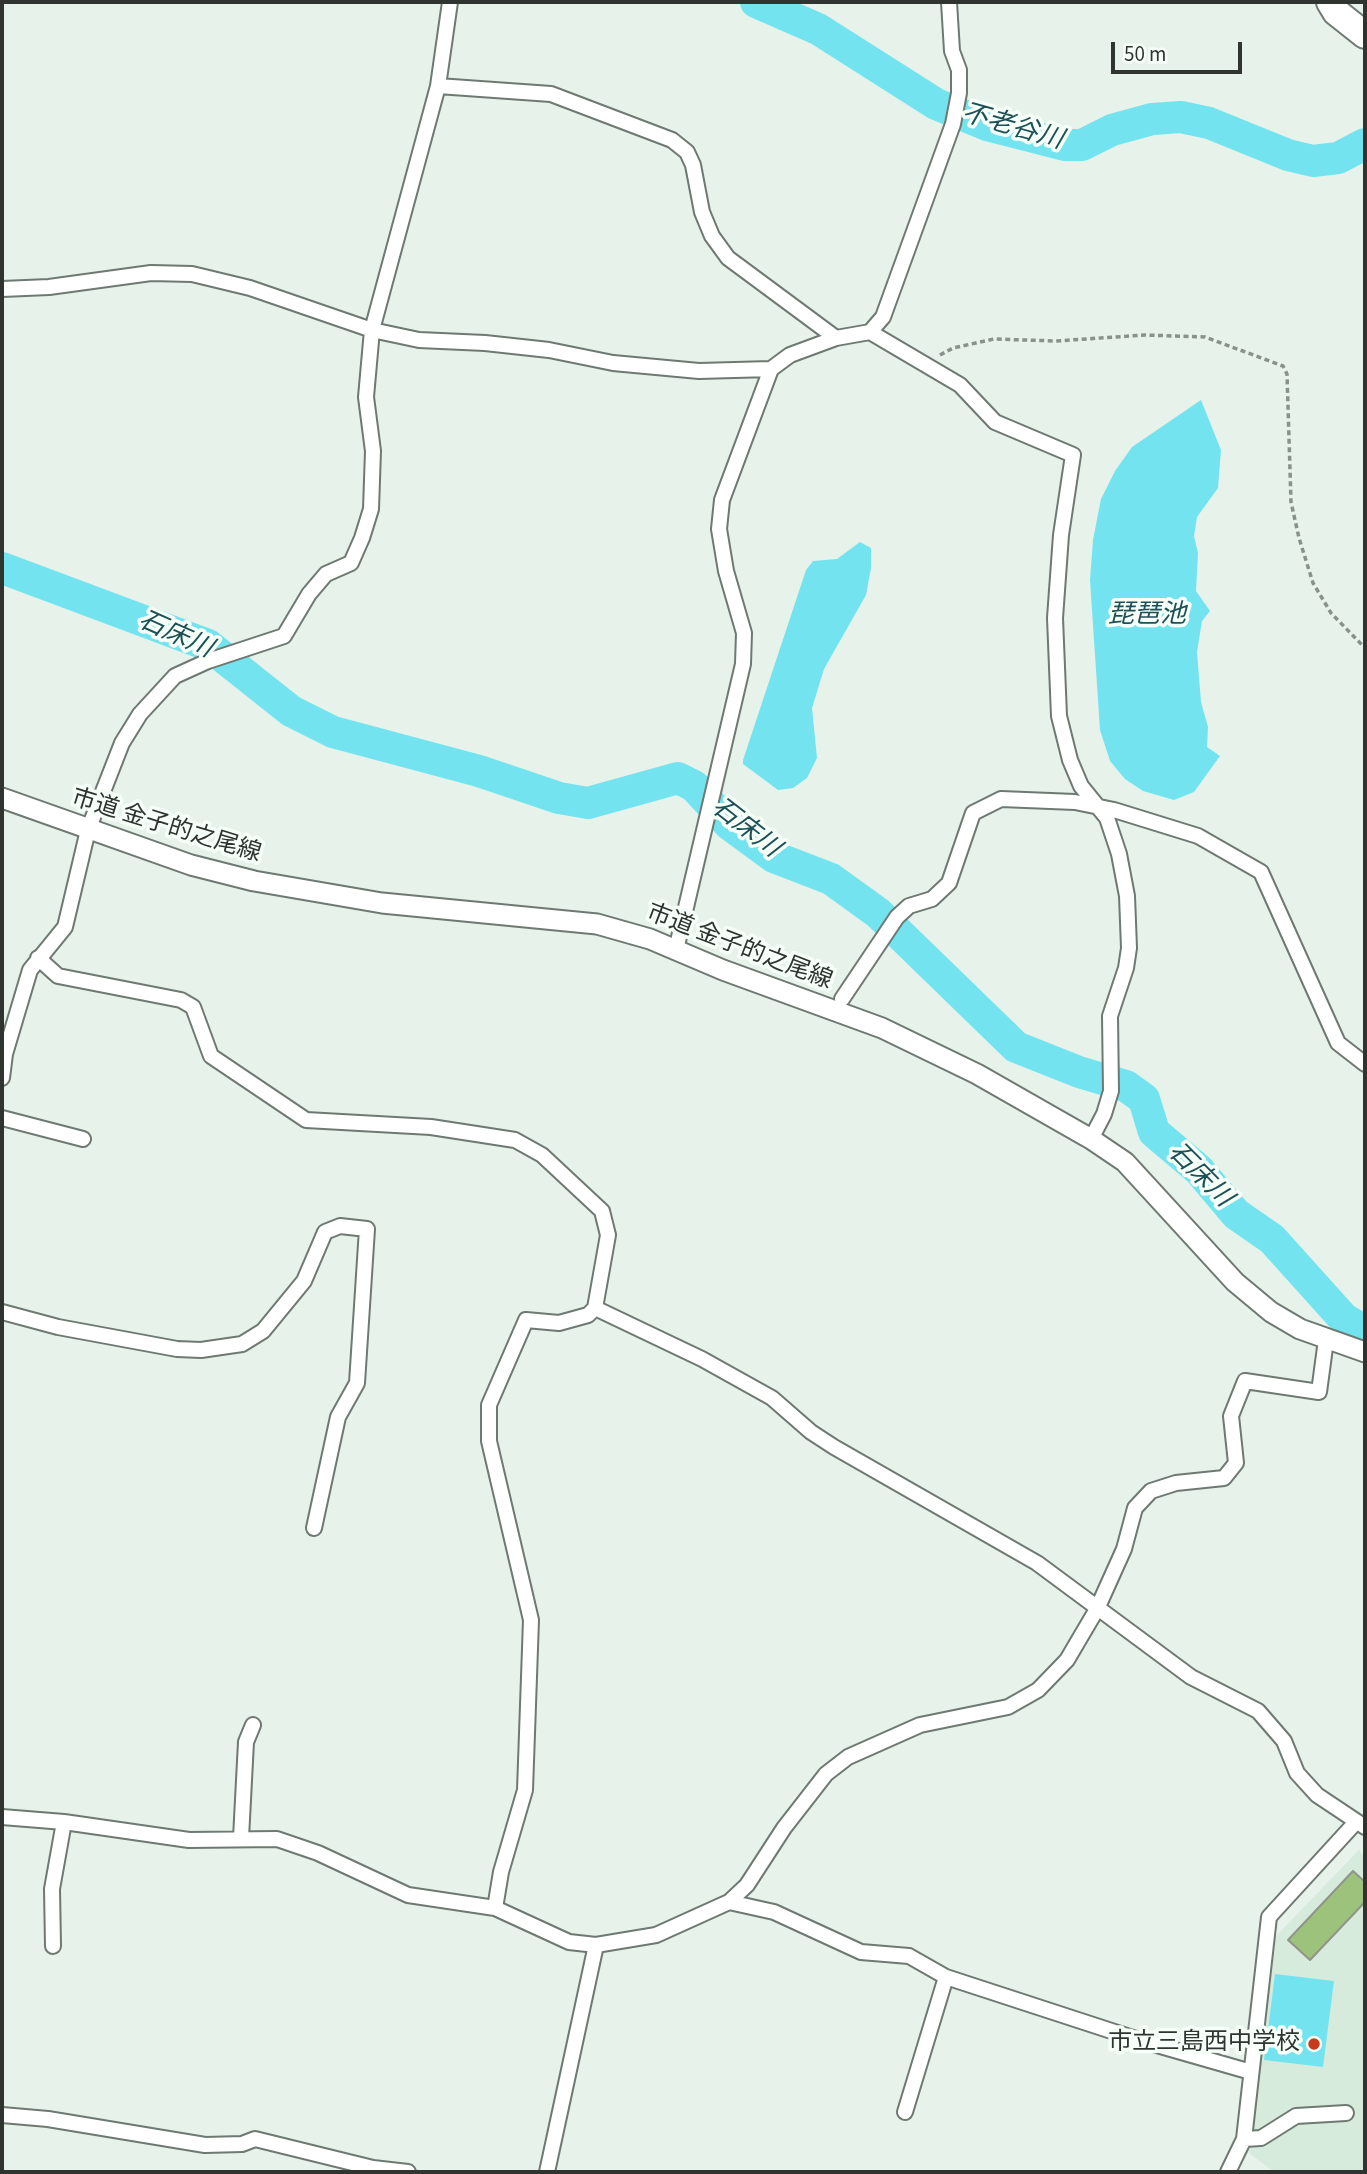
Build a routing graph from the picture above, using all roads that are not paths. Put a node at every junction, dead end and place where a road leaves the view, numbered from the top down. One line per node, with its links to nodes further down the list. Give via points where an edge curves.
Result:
1 (949, 2): 8 (street, via 959,93 953,124 883,317)
2 (1329, 2): 4 (highway)
3 (449, 7): 5 (street)
4 (1365, 35)
5 (438, 86): 7 (street); 9 (street, via 551,94 672,140 687,152 702,212 728,258)
6 (2, 289): 7 (street, via 151,273 191,274 250,288)
7 (372, 331): 10 (street, via 419,340 549,350 613,363 699,371); 13 (street, via 366,397 373,450 371,509 351,563 326,574 284,636 175,676 140,714 122,743)
8 (870, 332): 9 (street); 12 (street, via 960,384 995,422 1073,455 1060,535 1055,618 1059,716 1077,777)
9 (836, 338): 10 (street, via 790,355)
10 (771, 369): 14 (street, via 722,500 719,529 744,633 743,664)
11 (2, 798): 13 (street, 市道 金子的之尾線)
12 (1097, 806): 16 (street, via 1001,799 973,813 949,883 932,899 909,906 897,917); 17 (street, via 1198,836 1261,872 1338,1043); 21 (street, via 1107,818 1127,896 1129,948 1110,1016 1111,1091)
13 (88, 830): 14 (street, 市道 金子的之尾線, via 254,881 382,903 597,924); 15 (street, via 65,927)
14 (676, 950): 21 (street, 市道 金子的之尾線, via 882,1028 977,1074)
15 (38, 958): 18 (street, via 26,982); 22 (street, via 58,976 181,1000 193,1007 211,1056 306,1120 431,1127 515,1140 542,1155 602,1211 608,1235)
16 (842, 999)
17 (1365, 1064)
18 (2, 1078)
19 (2, 1118): 20 (street)
20 (83, 1139)
21 (1091, 1139): 24 (street, 市道 金子的之尾線, via 1125,1162 1235,1282 1271,1312)
22 (595, 1308): 27 (street, via 772,1398 834,1447 1037,1563); 34 (street, via 588,1315 559,1323 526,1320 489,1405 489,1441 531,1620 525,1790)
23 (2, 1312): 26 (street, via 177,1349 242,1345 263,1331 304,1281 325,1232 340,1226 367,1229 357,1382 338,1416)
24 (1326, 1340): 25 (street, 市道 金子的之尾線); 27 (street, via 1319,1392 1245,1381 1231,1416 1236,1463 1224,1478 1176,1483 1152,1492 1135,1508 1124,1549)
25 (1365, 1352)
26 (314, 1528)
27 (1097, 1609): 31 (street, via 1191,1677 1258,1711 1284,1741 1297,1773 1317,1795); 33 (street, via 1067,1660 1038,1690 1008,1707 920,1725 848,1757 826,1774 747,1885)
28 (253, 1725): 32 (street, via 246,1742)
29 (2, 1817): 30 (street)
30 (64, 1822): 32 (street, via 189,1840); 36 (street, via 52,1889)
31 (1361, 1824): 38 (street, via 1269,1917)
32 (241, 1838): 34 (street, via 298,1844 408,1895)
33 (729, 1902): 35 (street, via 656,1935); 37 (street, via 774,1912 861,1952 909,1956)
34 (495, 1908): 35 (street, via 557,1939)
35 (596, 1945): 44 (street)
36 (53, 1946)
37 (946, 1977): 38 (street); 39 (street)
38 (1251, 2072): 42 (street)
39 (905, 2112)
40 (1346, 2113): 42 (street, via 1296,2116 1261,2138)
41 (2, 2115): 43 (street, via 205,2145 255,2139)
42 (1244, 2139): 45 (street)
43 (408, 2172)
44 (547, 2172)
45 (1228, 2172)

